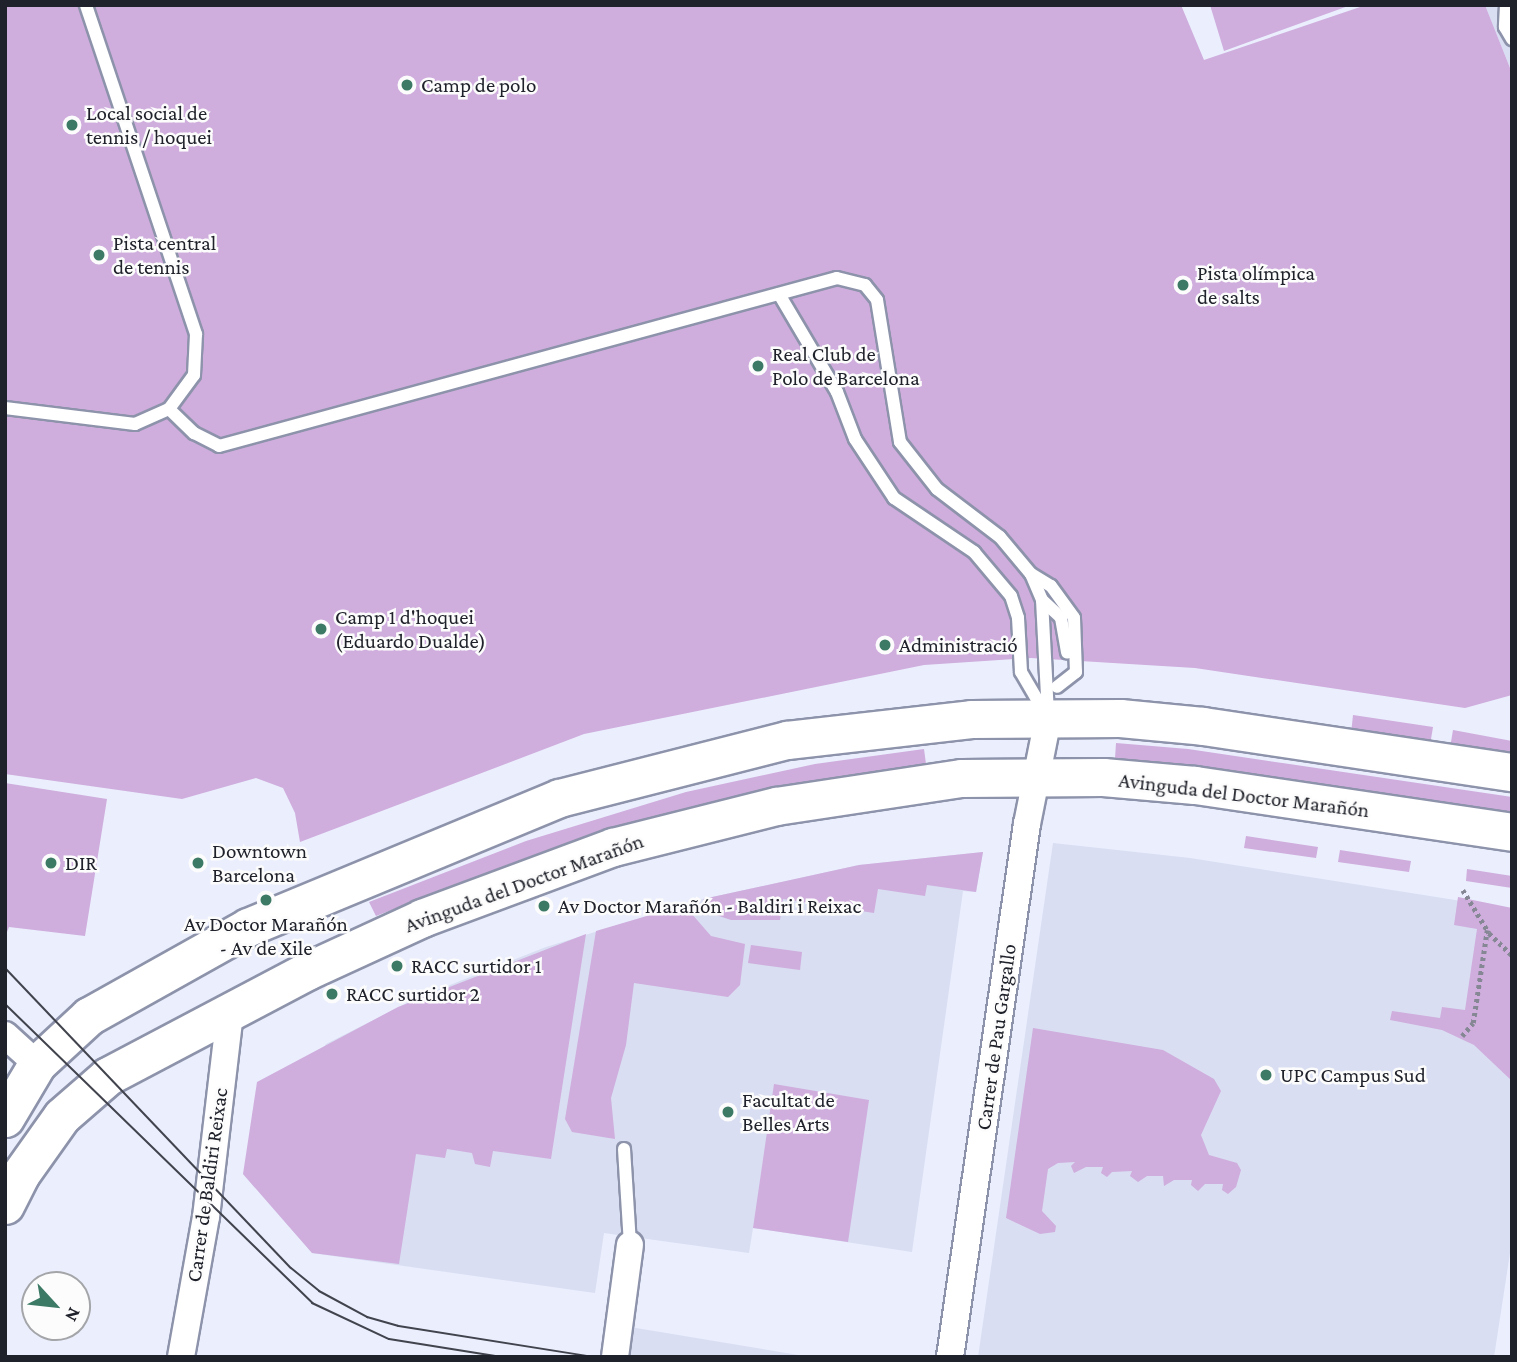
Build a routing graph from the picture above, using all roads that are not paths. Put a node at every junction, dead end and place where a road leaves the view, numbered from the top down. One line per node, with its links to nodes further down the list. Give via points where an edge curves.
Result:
1 (86, 5): 6 (lane, via 196,334 194,375)
2 (1506, 5): 3 (lane, via 1505,27)
3 (1512, 38)
4 (779, 294): 6 (lane, via 219,446 194,433); 7 (lane, via 837,278 864,285 877,300 900,442 937,489 1000,537); 9 (lane, via 837,392 855,439 894,498 974,552 1011,596 1018,618 1021,672)
5 (5, 408): 6 (lane, via 135,424)
6 (169, 409)
7 (1031, 574): 8 (lane); 9 (lane, via 1051,586 1074,618 1076,672)
8 (1042, 600): 9 (lane); 9 (lane, via 1061,618 1067,637 1067,672)
9 (1051, 703): 10 (street, via 1120,718); 11 (street, Carrer de Pau Gargallo); 15 (street, via 971,719 787,740 559,798 248,927 89,1016)
10 (1512, 772)
11 (1037, 778): 12 (street, Avinguda del Doctor Marañón, via 1103,777 1195,785); 13 (street, Avinguda del Doctor Marañón, via 961,778 776,806 613,847 422,918); 23 (street, Carrer de Pau Gargallo)
12 (1512, 832)
13 (230, 1013): 16 (street, Avinguda del Doctor Marañón, via 108,1076); 21 (street, Carrer de Baldiri Reixac, via 206,1217)
14 (5, 1035): 15 (street)
15 (37, 1064): 16 (street); 17 (street)
16 (76, 1100): 19 (street, Avinguda del Doctor Marañón, via 20,1175)
17 (5, 1118)
18 (624, 1149): 20 (lane)
19 (5, 1205)
20 (630, 1245): 22 (street)
21 (181, 1357)
22 (615, 1357)
23 (950, 1357)

